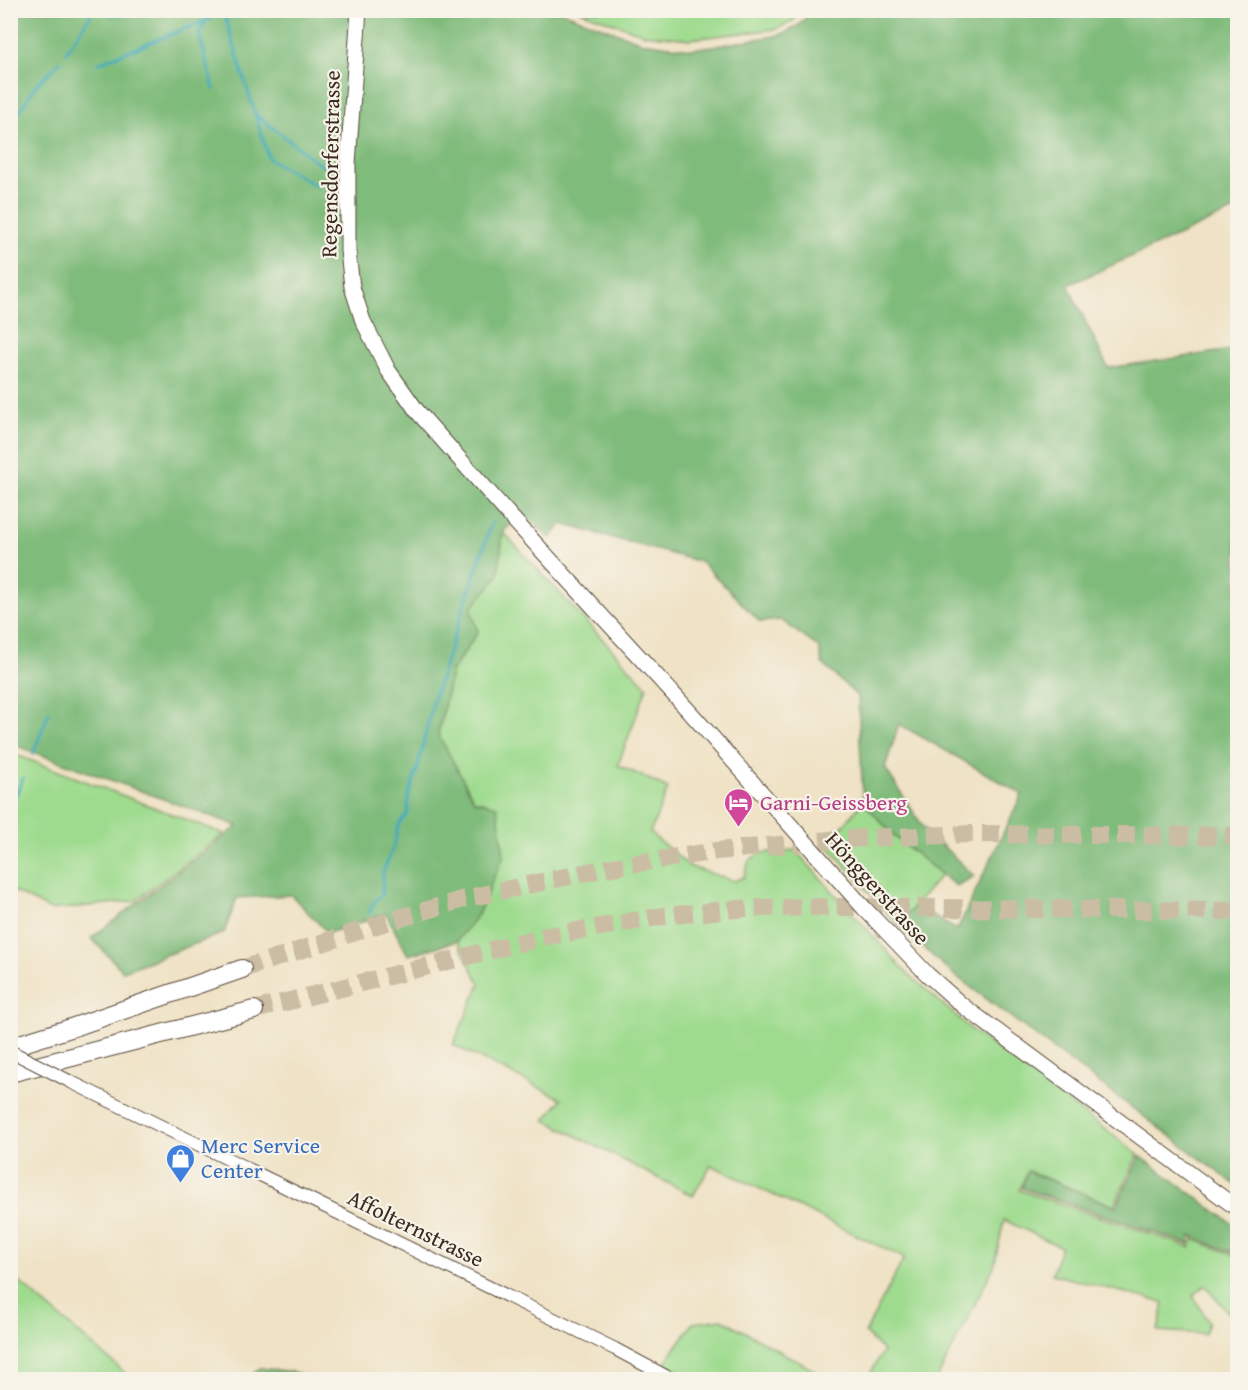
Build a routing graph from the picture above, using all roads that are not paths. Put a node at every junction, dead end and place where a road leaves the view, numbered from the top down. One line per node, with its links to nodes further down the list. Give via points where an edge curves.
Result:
1 (359, 10): 2 (main road, Regensdorferstrasse, via 348,164 352,287 363,321 387,370 417,411)
2 (511, 518): 7 (main road, Hönggerstrasse, via 927,974 963,1006)
3 (242, 969): 5 (highway)
4 (254, 1010): 6 (highway)
5 (10, 1049): 8 (street, Affolternstrasse, bridge)
6 (10, 1073)
7 (1238, 1209)
8 (673, 1380)

